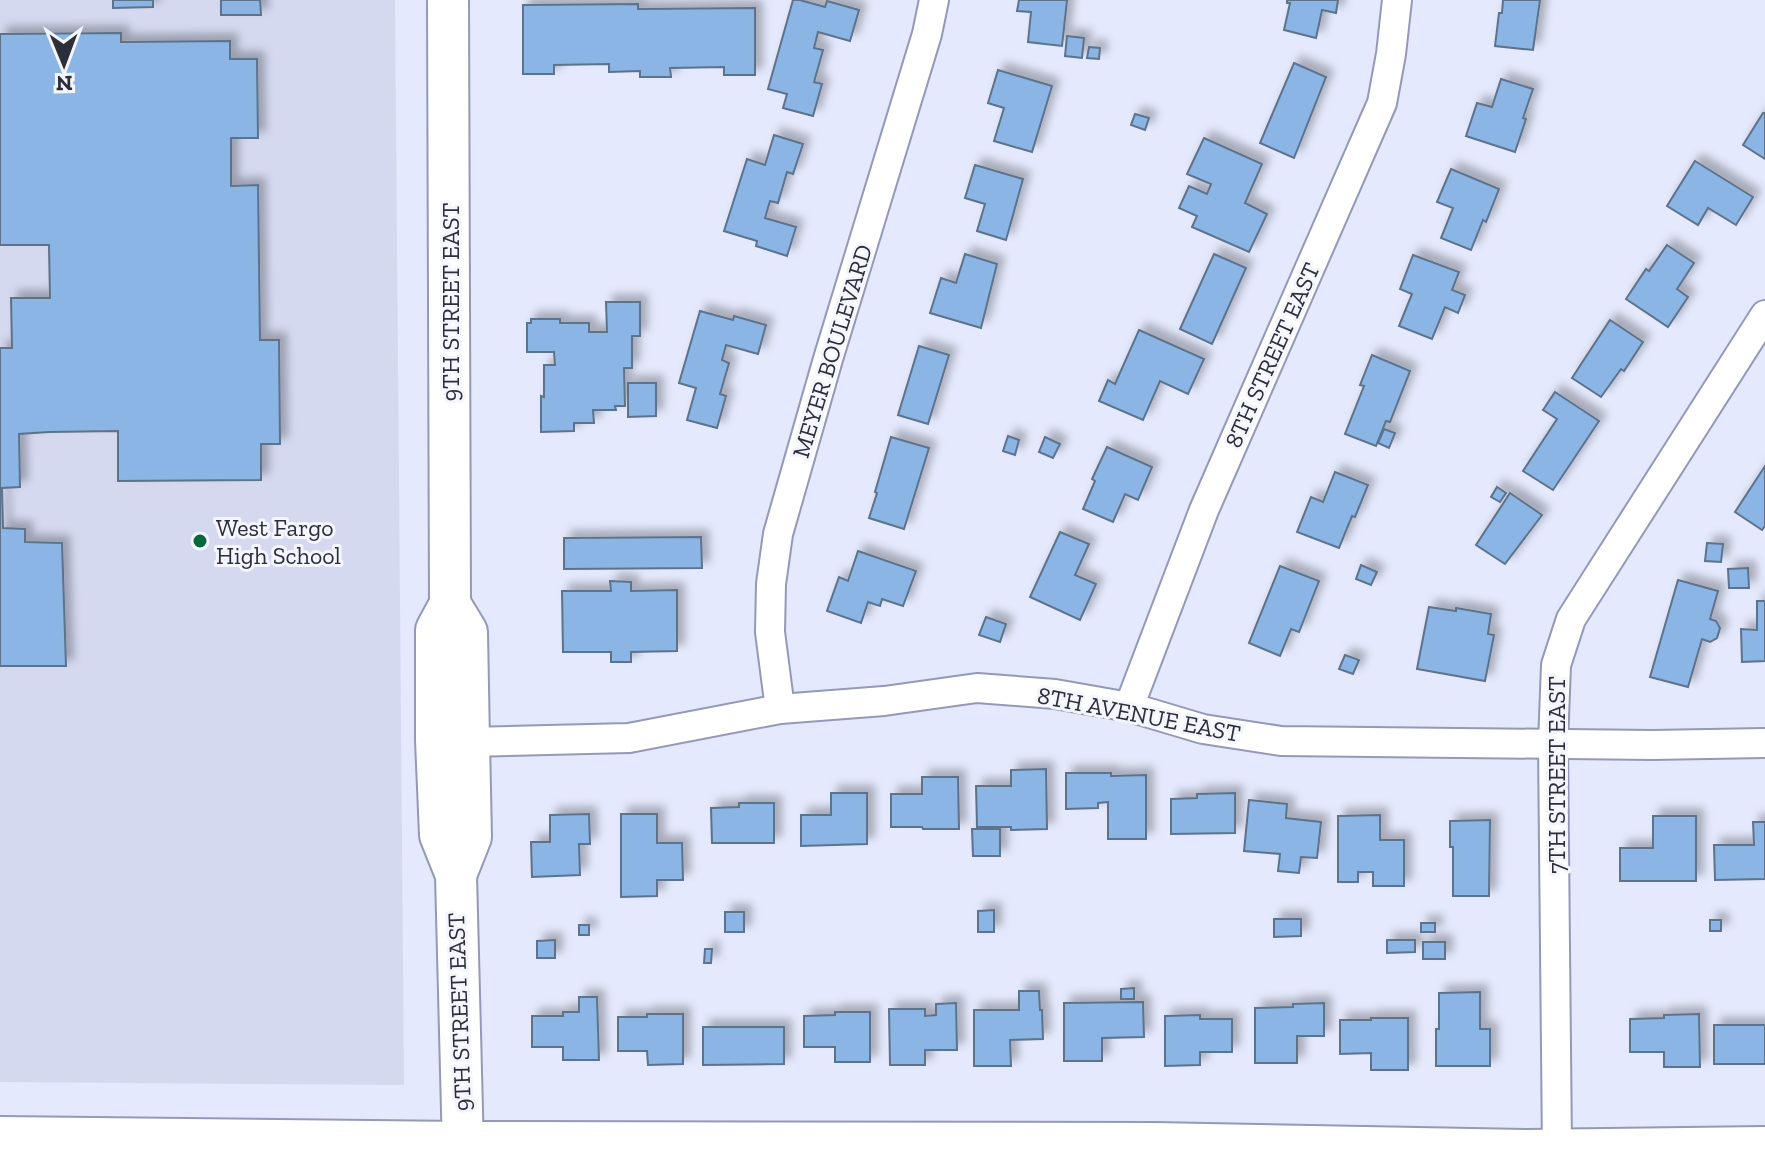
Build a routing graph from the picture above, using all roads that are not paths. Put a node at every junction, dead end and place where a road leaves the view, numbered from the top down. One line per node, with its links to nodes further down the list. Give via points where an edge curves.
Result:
1 (448, 0): 5 (main road, 9TH STREET EAST)
2 (934, 0): 7 (street, MEYER BOULEVARD, via 778,534 770,632)
3 (1397, 0): 6 (street, 8TH STREET EAST, via 1382,103 1204,510)
4 (1765, 315): 10 (street, 7TH STREET EAST, via 1571,619 1556,665)
5 (450, 604): 8 (main road, 9TH STREET EAST, via 467,632); 11 (main road, 9TH STREET EAST, via 436,630 436,740 440,835)
6 (1129, 707): 7 (street, 8TH AVENUE EAST, via 977,688); 10 (street, 8TH AVENUE EAST, via 1203,729 1281,741)
7 (780, 709): 8 (street, 8TH AVENUE EAST, via 629,738)
8 (469, 742): 11 (main road, 9TH STREET EAST, via 471,837)
9 (1765, 743): 10 (street, 8TH AVENUE EAST)
10 (1553, 744): 16 (street, 7TH STREET EAST)
11 (456, 875): 13 (main road, 9TH STREET EAST)
12 (0, 1135): 13 (street)
13 (463, 1145): 14 (street)
14 (1155, 1145): 16 (street)
15 (1765, 1145): 16 (street)
16 (1557, 1149)

